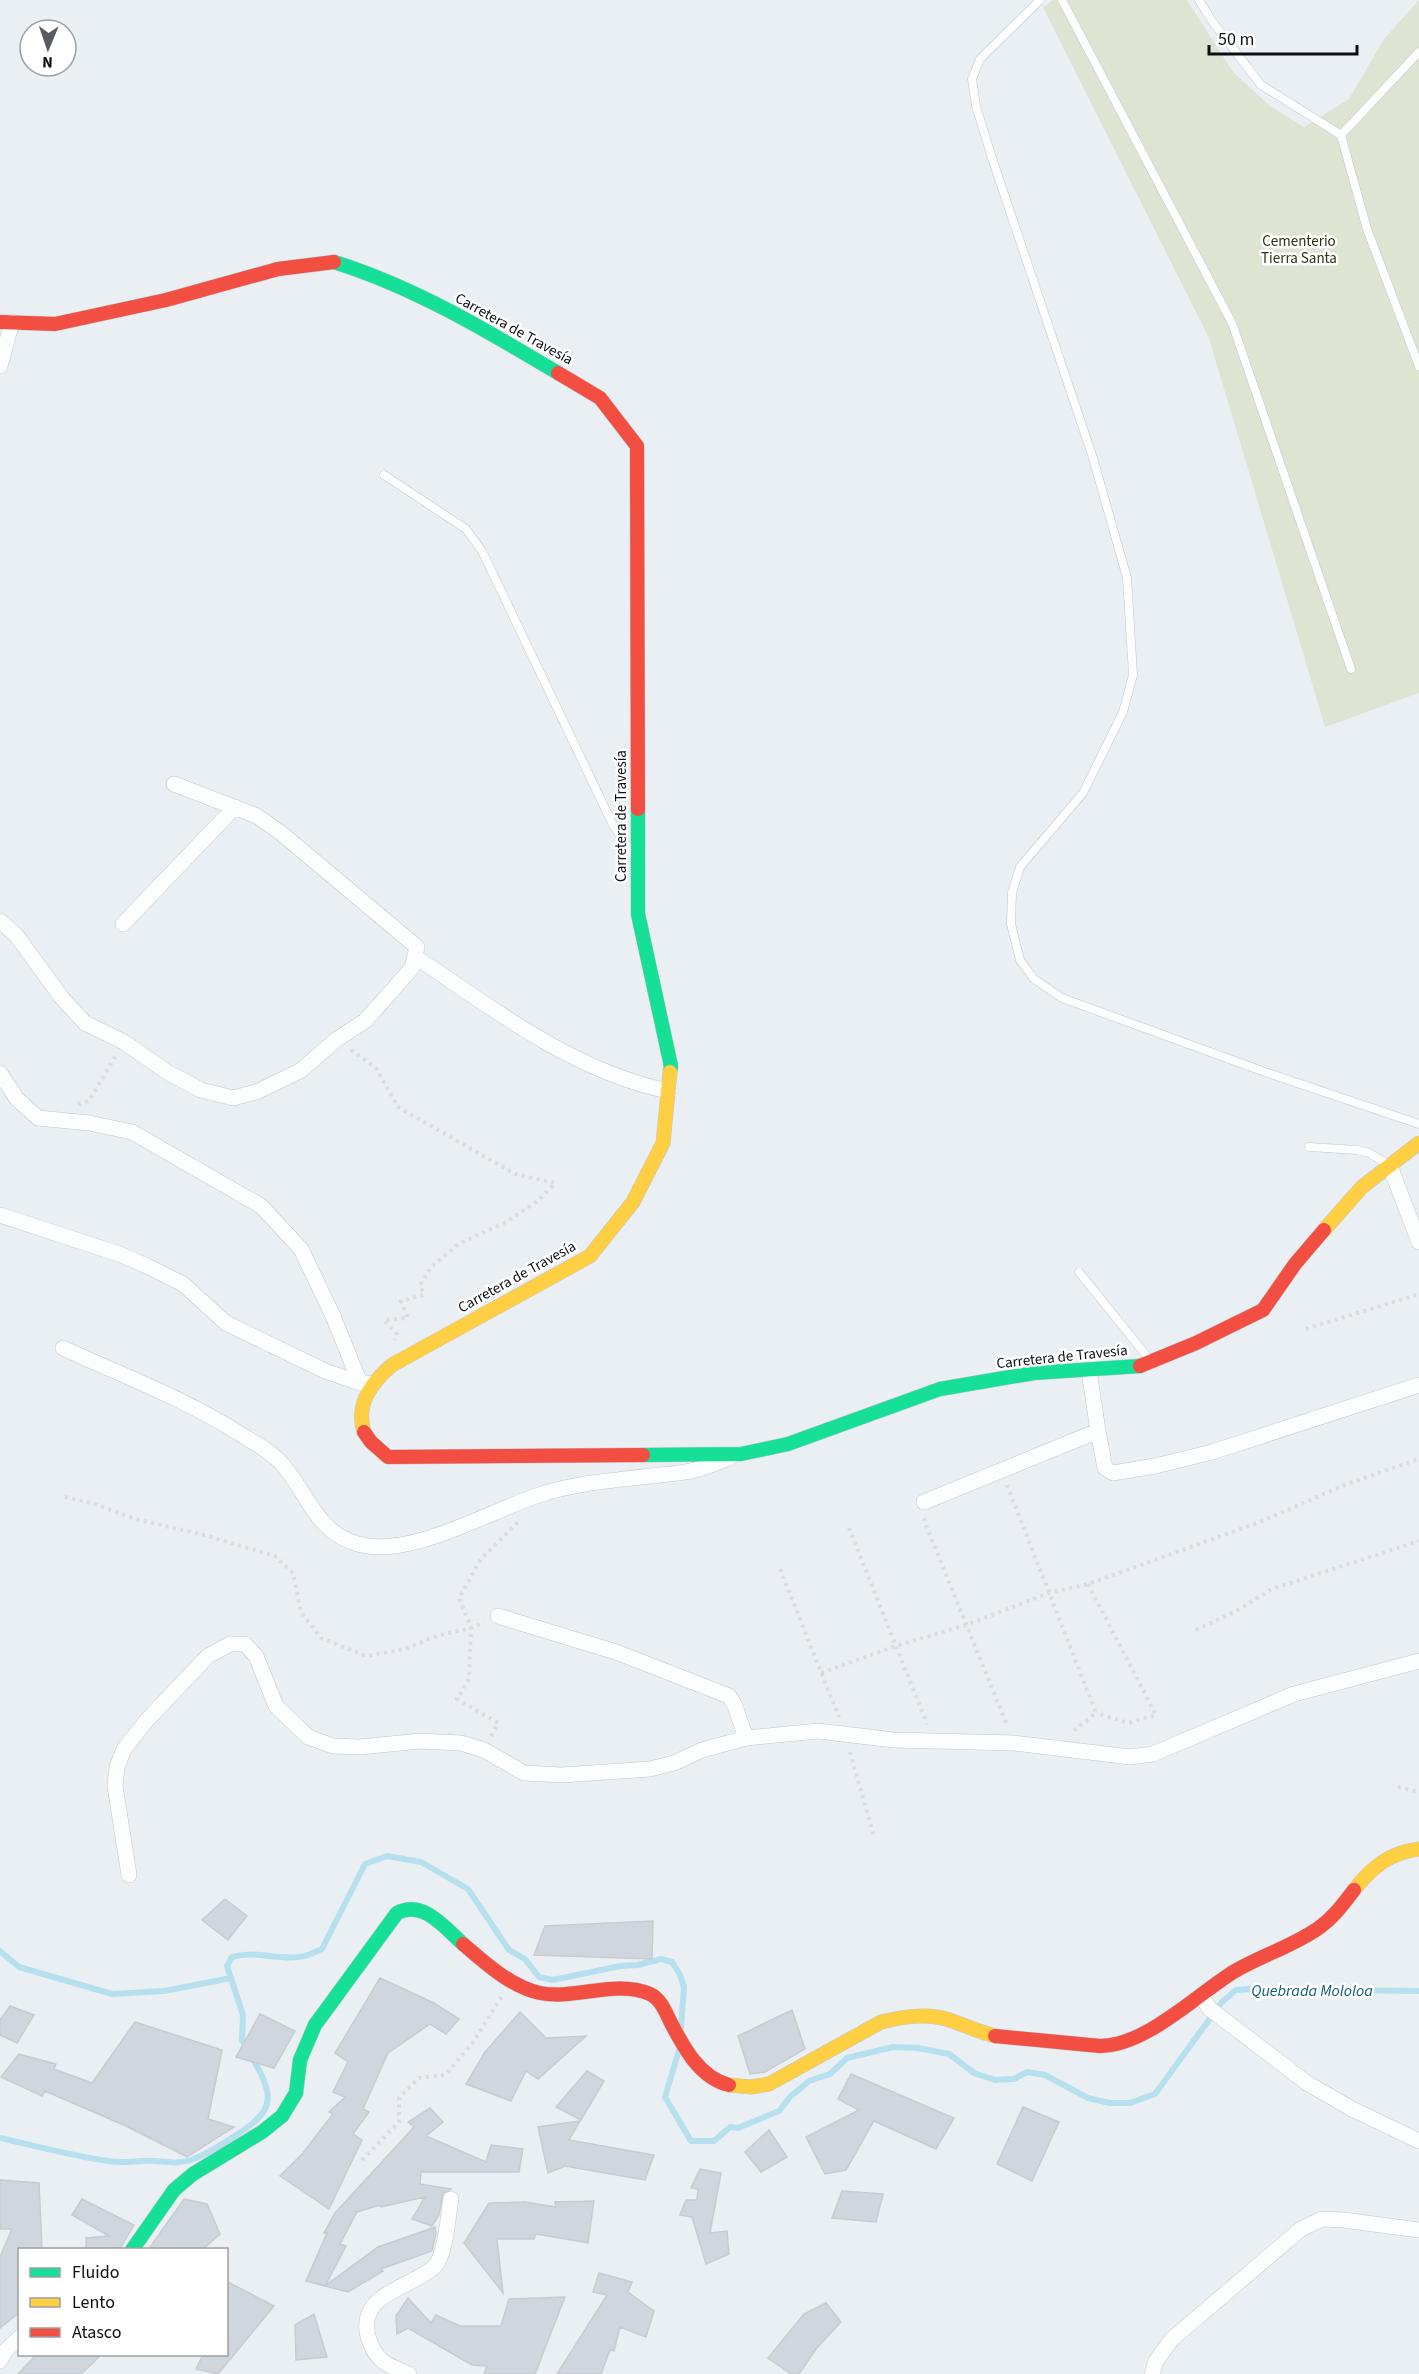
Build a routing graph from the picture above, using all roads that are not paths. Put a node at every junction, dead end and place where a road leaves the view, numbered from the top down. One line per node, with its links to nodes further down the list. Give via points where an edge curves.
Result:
1 (1040, 0): 19 (lane, via 980,60 972,79 992,158 1093,458 1126,578 1133,675 1123,712 1083,793 1020,867 1012,893 1011,924 1020,960 1034,979 1062,998)
2 (1062, 0): 10 (lane, via 1232,323)
3 (1199, 0): 5 (lane, via 1261,85)
4 (1419, 52): 5 (lane)
5 (1341, 135): 8 (lane, via 1367,229)
6 (6, 322): 7 (street); 13 (street, Carretera de Travesía, via 55,324 166,300 278,268 334,262 402,286 600,398 637,446)
7 (0, 366)
8 (1419, 366)
9 (384, 476): 13 (lane, via 466,529 482,551 612,823)
10 (1351, 669)
11 (174, 784): 12 (street)
12 (236, 807): 15 (street); 16 (street, via 281,833 369,906 417,947)
13 (638, 863): 18 (street, Carretera de Travesía, via 638,914 671,1066)
14 (0, 921): 16 (street, via 16,935 85,1023 124,1042 201,1090 233,1098 256,1092 300,1071 365,1021 412,968)
15 (123, 924)
16 (416, 957): 18 (street, via 511,1022 565,1051 634,1084)
17 (0, 1073): 29 (street, via 17,1099 38,1118 132,1132 261,1206 301,1249)
18 (668, 1091): 29 (street, Carretera de Travesía, via 663,1143 633,1202 590,1256)
19 (1419, 1124)
20 (1419, 1143): 22 (street, Carretera de Travesía)
21 (1309, 1147): 22 (lane, via 1358,1150)
22 (1390, 1166): 24 (street); 27 (street, Carretera de Travesía, via 1362,1187 1295,1264 1263,1310)
23 (0, 1215): 29 (street, via 149,1267 183,1284 226,1323 325,1371)
24 (1419, 1242)
25 (1079, 1272): 27 (lane)
26 (63, 1348): 32 (street, via 211,1415 254,1442 281,1462 312,1510 338,1536 359,1545 400,1545 539,1495 596,1483 694,1471)
27 (1151, 1361): 28 (street, Carretera de Travesía, via 1140,1366)
28 (1089, 1371): 31 (street); 32 (street, Carretera de Travesía, via 1034,1373 939,1389 788,1444)
29 (366, 1383): 32 (street, Carretera de Travesía, via 361,1417 365,1436 388,1457)
30 (1419, 1385): 31 (street, via 1212,1452 1123,1472 1113,1473 1105,1468)
31 (1098, 1431): 33 (street)
32 (741, 1454)
33 (924, 1502)
34 (498, 1616): 36 (street, via 616,1652 729,1696)
35 (1419, 1661): 36 (street, via 1294,1694 1153,1754 1130,1757 1014,1743 894,1740 818,1731)
36 (746, 1738): 38 (street, via 651,1769 562,1775 524,1773 484,1750 461,1743 333,1746 308,1737 276,1706 256,1656 245,1644 230,1644 208,1656 124,1749 115,1786)
37 (1419, 1849): 39 (street, via 1407,1849 1385,1859 1365,1874 1333,1917 1299,1941 1236,1971)
38 (129, 1875)
39 (1200, 1996): 40 (street, via 1210,2009 1307,2084); 43 (street, via 1125,2042 1106,2047 1014,2040 946,2019 901,2017 881,2022 770,2084 751,2089 721,2084 702,2071 652,1996 629,1989 539,1993 510,1981 417,1907 407,1907 397,1913 315,2025 300,2060 296,2093 282,2116 174,2190)
40 (1419, 2141)
41 (451, 2199): 46 (street, via 436,2265 391,2290 378,2302 366,2330 379,2360)
42 (1419, 2230): 47 (street, via 1322,2219 1301,2229 1172,2340 1156,2361)
43 (133, 2248)
44 (18, 2339): 45 (street)
45 (0, 2361)
46 (409, 2374)
47 (1152, 2374)

